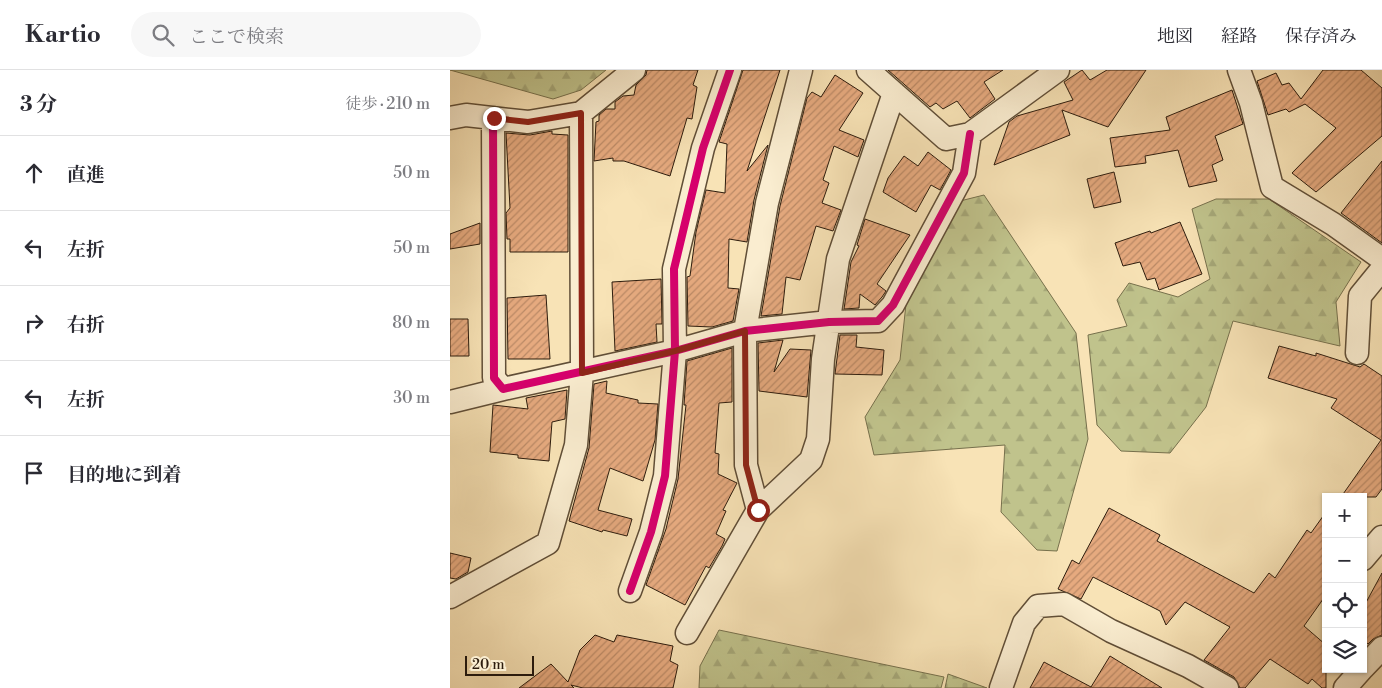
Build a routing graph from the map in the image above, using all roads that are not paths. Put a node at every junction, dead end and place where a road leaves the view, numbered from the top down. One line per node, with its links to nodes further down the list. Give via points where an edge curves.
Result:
1 (634, 70): 8 (street)
2 (730, 70): 16 (street, via 703,148 674,269)
3 (801, 70): 15 (street, via 767,203)
4 (868, 70): 7 (street)
5 (1058, 70): 11 (street)
6 (1239, 70): 12 (street, via 1272,187)
7 (894, 93): 11 (street, via 946,139); 14 (street, via 838,259)
8 (581, 113): 10 (street, via 528,122); 18 (street)
9 (450, 118): 10 (street, via 466,115)
10 (494, 118): 19 (street, via 494,378)
11 (970, 134): 14 (street, via 964,174 893,305 878,321)
12 (1382, 259)
13 (1382, 269): 17 (street, via 1360,296)
14 (828, 322): 15 (street); 21 (street, via 818,439 811,460)
15 (745, 331): 16 (street); 21 (street, via 746,465)
16 (675, 351): 18 (street); 24 (street, via 665,476 651,532)
17 (1357, 353)
18 (582, 373): 19 (street); 25 (street, via 576,446 548,543)
19 (503, 388): 20 (street)
20 (450, 402)
21 (758, 510): 26 (street)
22 (1382, 537): 23 (street)
23 (1367, 554)
24 (630, 591)
25 (450, 597)
26 (687, 633)
27 (1382, 648): 28 (street)
28 (1367, 665)
29 (1359, 673): 32 (street)
30 (1000, 688): 31 (street, via 1024,623 1038,606 1064,604 1111,631)
31 (1228, 688)
32 (1345, 688)

